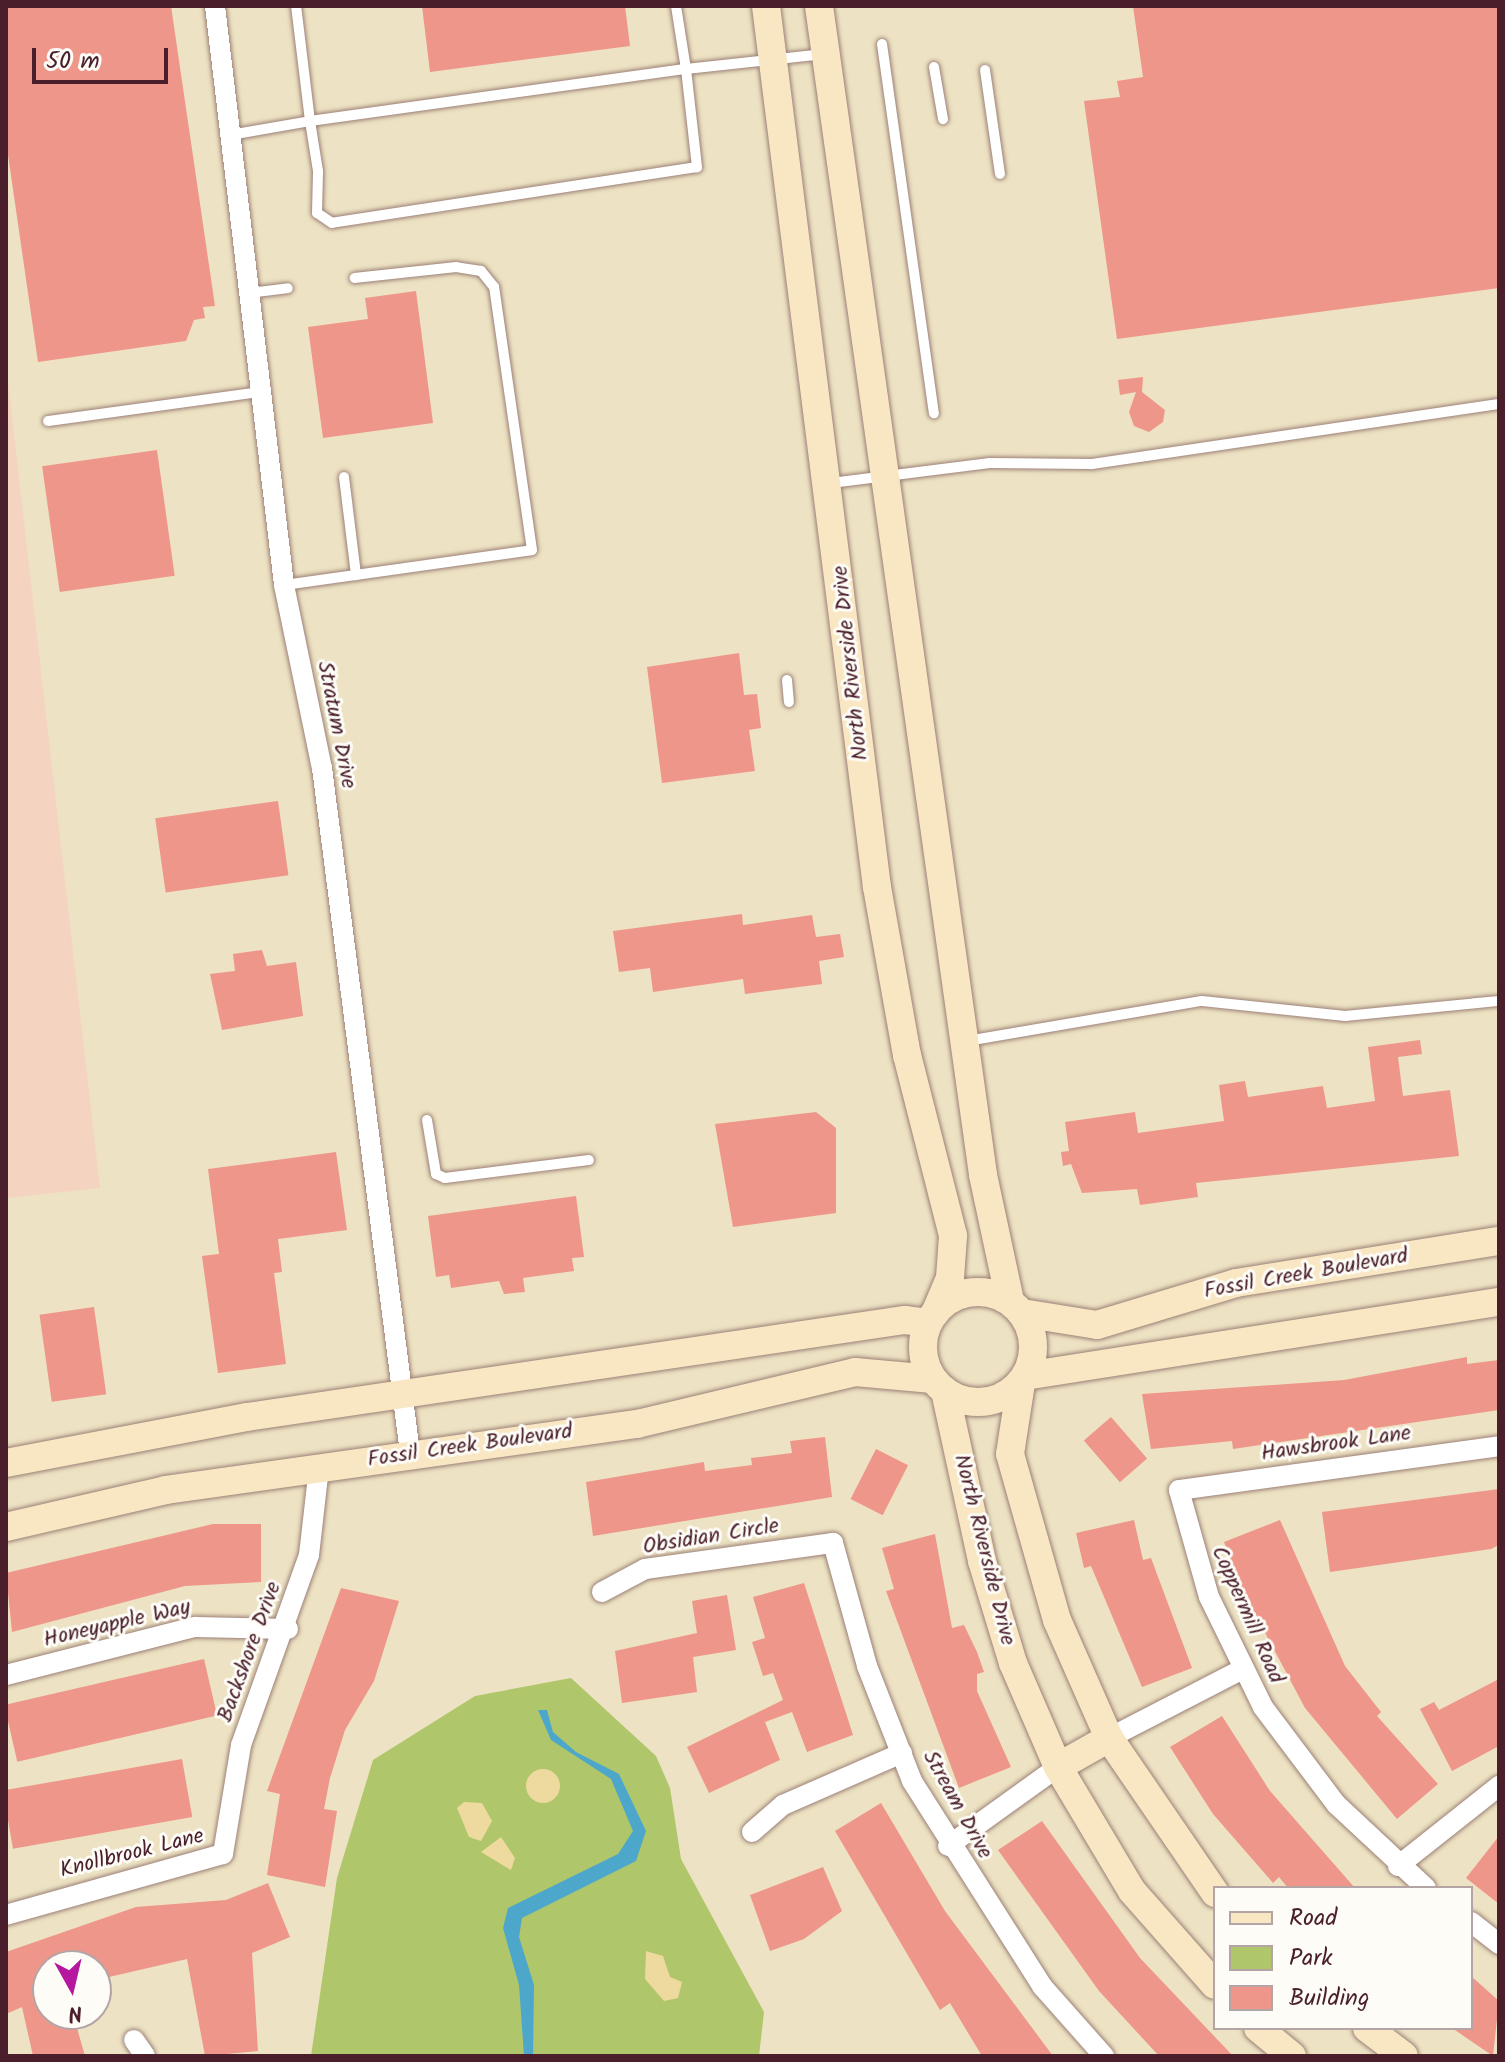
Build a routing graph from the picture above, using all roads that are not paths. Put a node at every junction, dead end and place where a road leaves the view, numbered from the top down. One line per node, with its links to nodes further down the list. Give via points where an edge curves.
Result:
1 (215, 6): 14 (street, Stratum Drive)
2 (296, 6): 13 (lane)
3 (676, 6): 10 (lane)
4 (766, 6): 8 (main road, North Riverside Drive)
5 (819, 6): 7 (main road)
6 (882, 44): 21 (lane)
7 (826, 54): 8 (lane); 24 (main road)
8 (773, 61): 10 (lane); 25 (main road, North Riverside Drive)
9 (934, 67): 12 (lane)
10 (686, 69): 13 (lane); 13 (lane, via 697,167 332,223 317,213)
11 (985, 70): 15 (lane)
12 (943, 119)
13 (310, 121): 14 (lane)
14 (230, 135): 18 (street, Stratum Drive)
15 (1000, 174)
16 (355, 278): 26 (lane, via 456,267 481,271 494,287 532,550)
17 (288, 288): 18 (lane)
18 (249, 293): 19 (street, Stratum Drive)
19 (261, 392): 22 (lane); 27 (street, Stratum Drive)
20 (1499, 404): 24 (lane, via 1092,464 990,463)
21 (934, 413)
22 (48, 421)
23 (344, 477): 26 (lane)
24 (881, 479): 25 (lane); 31 (main road)
25 (831, 483): 37 (main road, North Riverside Drive, via 877,887 907,1055 953,1236 950,1278)
26 (356, 575): 27 (lane)
27 (284, 585): 40 (street, Stratum Drive, via 322,768)
28 (787, 680): 29 (lane)
29 (789, 702)
30 (1499, 1001): 31 (lane, via 1345,1016 1202,1001)
31 (965, 1042): 36 (main road)
32 (427, 1120): 33 (lane, via 436,1174 445,1178)
33 (589, 1160)
34 (1499, 1241): 36 (main road, Fossil Creek Boulevard, via 1236,1283 1097,1325)
35 (1499, 1302): 38 (main road)
36 (1016, 1307): 37 (main road, via 970,1293); 38 (main road, via 1033,1351)
37 (931, 1318): 39 (main road, via 923,1352); 40 (main road)
38 (1023, 1379): 39 (main road, via 976,1402); 52 (main road, via 1010,1454 1026,1524)
39 (939, 1385): 42 (main road, Fossil Creek Boulevard, via 855,1372 637,1424); 54 (main road, North Riverside Drive, via 1013,1663)
40 (402, 1395): 42 (street, Stratum Drive); 43 (main road, via 145,1433)
41 (1499, 1446): 45 (street, Hawsbrook Lane)
42 (410, 1453): 44 (main road, Fossil Creek Boulevard)
43 (6, 1463)
44 (319, 1467): 46 (main road, Fossil Creek Boulevard, via 166,1490); 49 (street, Backshore Drive, via 309,1555)
45 (1179, 1490): 50 (street, Coppermill Road, via 1187,1540)
46 (6, 1527)
47 (833, 1543): 48 (street, Obsidian Circle, via 645,1569); 53 (street, Stream Drive, via 867,1666)
48 (602, 1592)
49 (288, 1629): 51 (street, Honeyapple Way, via 195,1627); 58 (street, Backshore Drive, via 241,1745)
50 (1241, 1670): 52 (street); 59 (street, Coppermill Road, via 1307,1769)
51 (6, 1675)
52 (1109, 1738): 54 (main road); 61 (main road)
53 (902, 1753): 56 (street, via 783,1805); 57 (street, Stream Drive)
54 (1058, 1767): 57 (street); 65 (main road, North Riverside Drive, via 1132,1891)
55 (1499, 1786): 59 (street)
56 (752, 1832)
57 (948, 1846): 68 (street, Stream Drive, via 1042,1986)
58 (223, 1854): 62 (street, Knollbrook Lane)
59 (1398, 1866): 60 (street, Coppermill Road)
60 (1423, 1886)
61 (1213, 1890)
62 (6, 1915)
63 (1473, 1924): 64 (street)
64 (1499, 1944)
65 (1213, 1983)
66 (1260, 2030): 69 (main road)
67 (1370, 2030): 70 (main road)
68 (1104, 2056)
69 (1292, 2056)
70 (1404, 2056)

